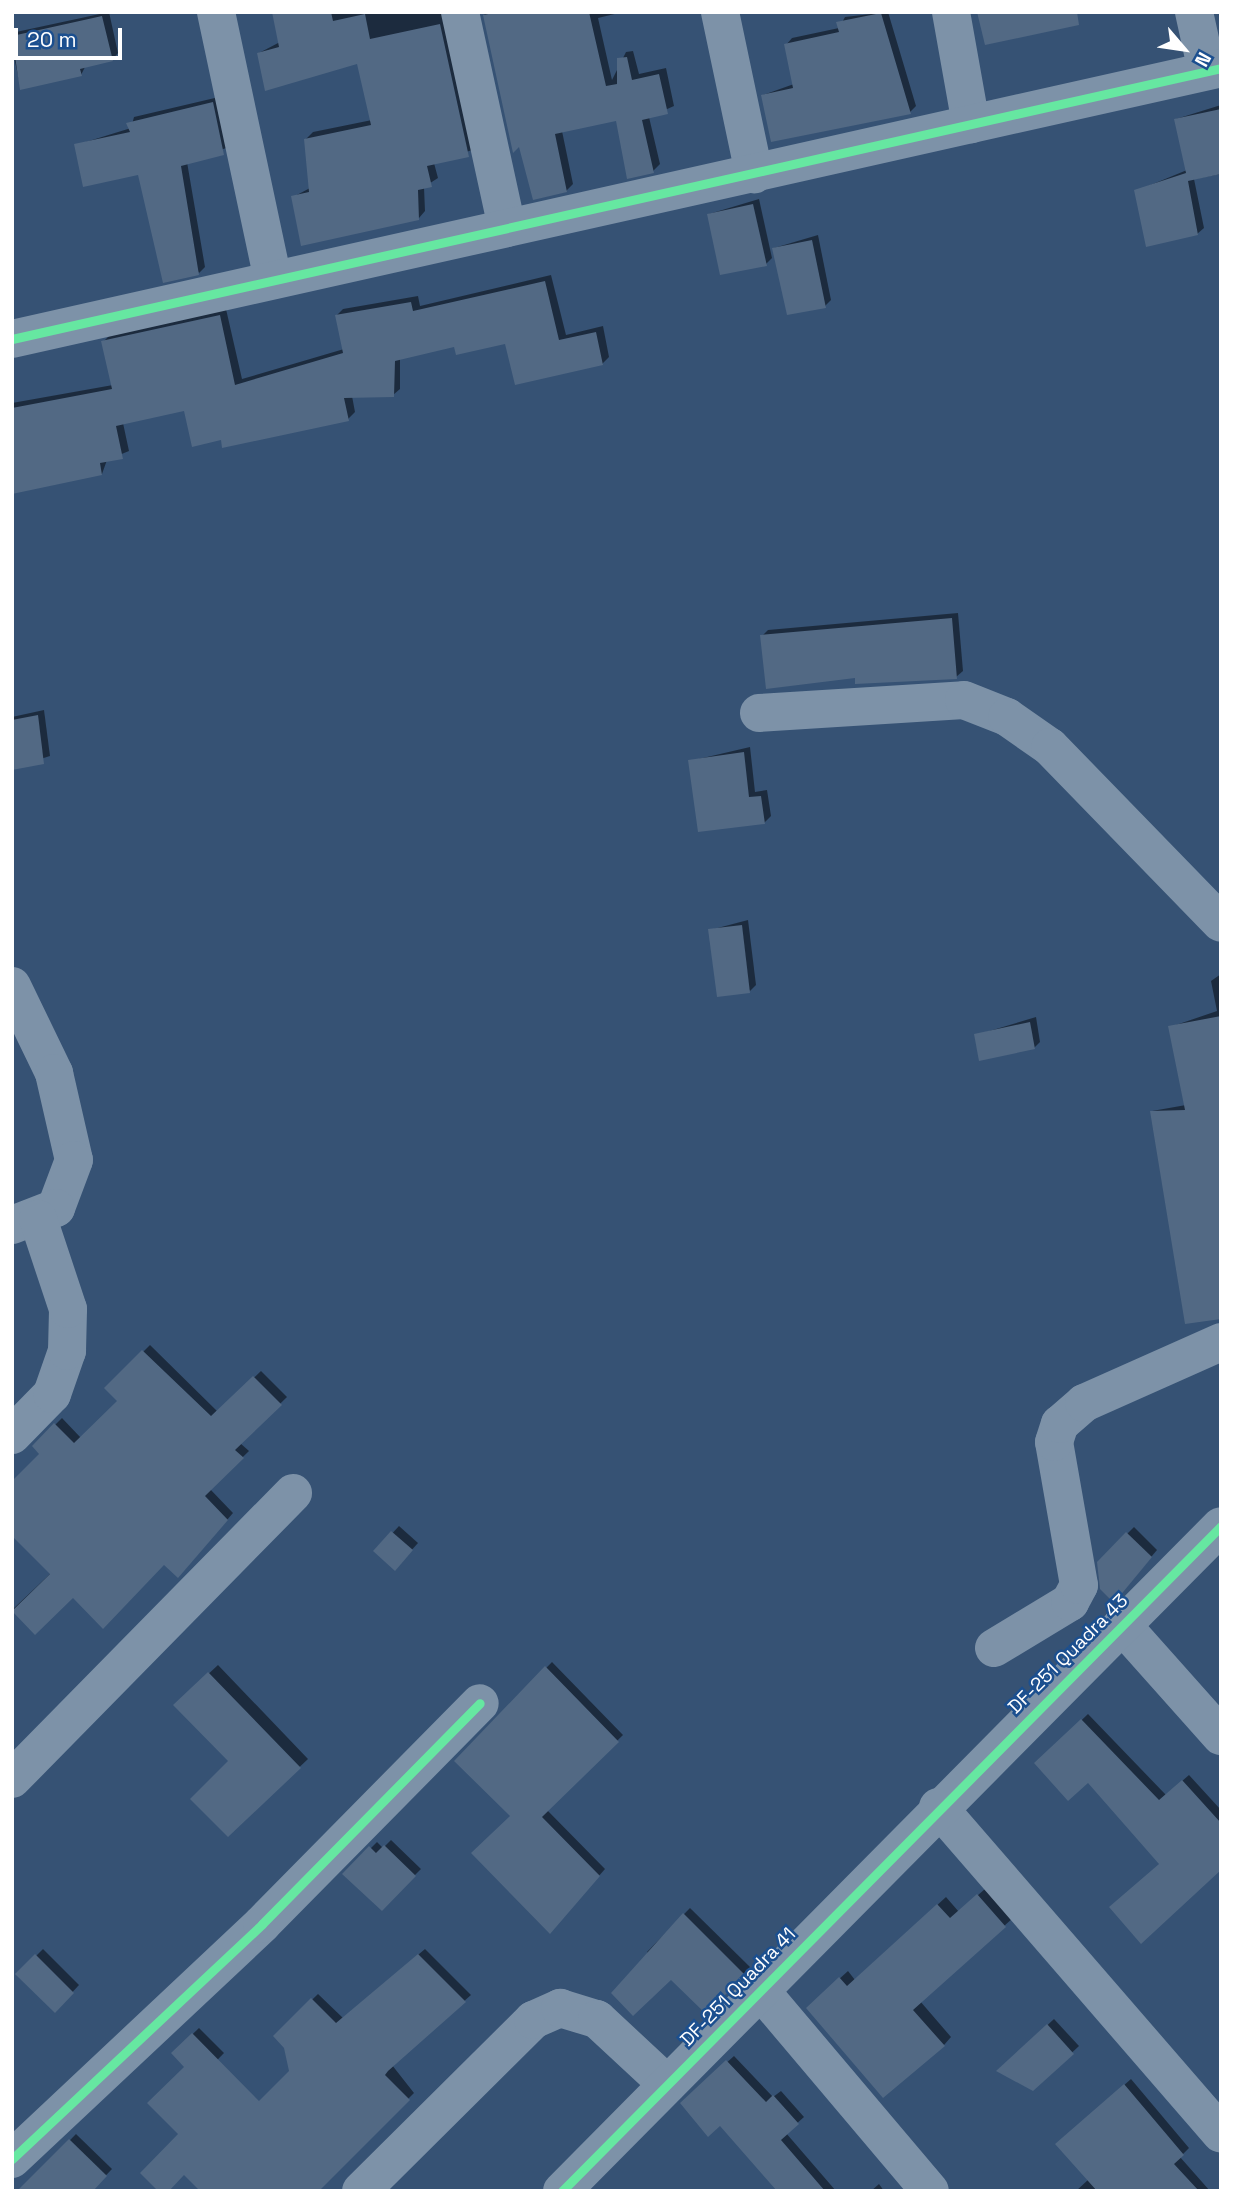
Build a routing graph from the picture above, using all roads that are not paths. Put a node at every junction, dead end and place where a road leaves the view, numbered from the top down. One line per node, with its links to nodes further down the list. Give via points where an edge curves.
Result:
1 (216, 12): 10 (street)
2 (460, 12): 9 (street)
3 (720, 12): 8 (street)
4 (951, 12): 7 (street)
5 (1194, 12): 6 (street)
6 (1214, 70): 7 (street)
7 (971, 124): 8 (street)
8 (754, 174): 9 (street)
9 (507, 228): 10 (street)
10 (273, 280): 11 (street)
11 (12, 338)
12 (759, 713): 13 (street, via 964,699 1007,717 1050,747)
13 (1221, 923)
14 (12, 986): 15 (street, via 54,1073 73,1141 68,1187 56,1208)
15 (25, 1222): 17 (street, via 68,1309 67,1351 52,1394)
16 (1221, 1342): 21 (street, via 1084,1403 1060,1424 1054,1442 1079,1584 1070,1602)
17 (12, 1434)
18 (293, 1493): 24 (street)
19 (1221, 1526): 20 (street, DF-251 Quadra 43)
20 (1122, 1625): 23 (street, DF-251 Quadra 43); 25 (street, DF-251 Quadra 43)
21 (994, 1648)
22 (480, 1703): 29 (street, via 262,1924)
23 (1221, 1736)
24 (12, 1779)
25 (938, 1807): 26 (street, DF-251 Quadra 41); 28 (street)
26 (760, 1990): 27 (street, DF-251 Quadra 41); 32 (street, DF-251 Quadra 41)
27 (667, 2084): 30 (street, via 597,2019 560,2008 533,2020); 31 (street, DF-251 Quadra 41)
28 (1221, 2134)
29 (12, 2160)
30 (361, 2191)
31 (562, 2191)
32 (930, 2191)

